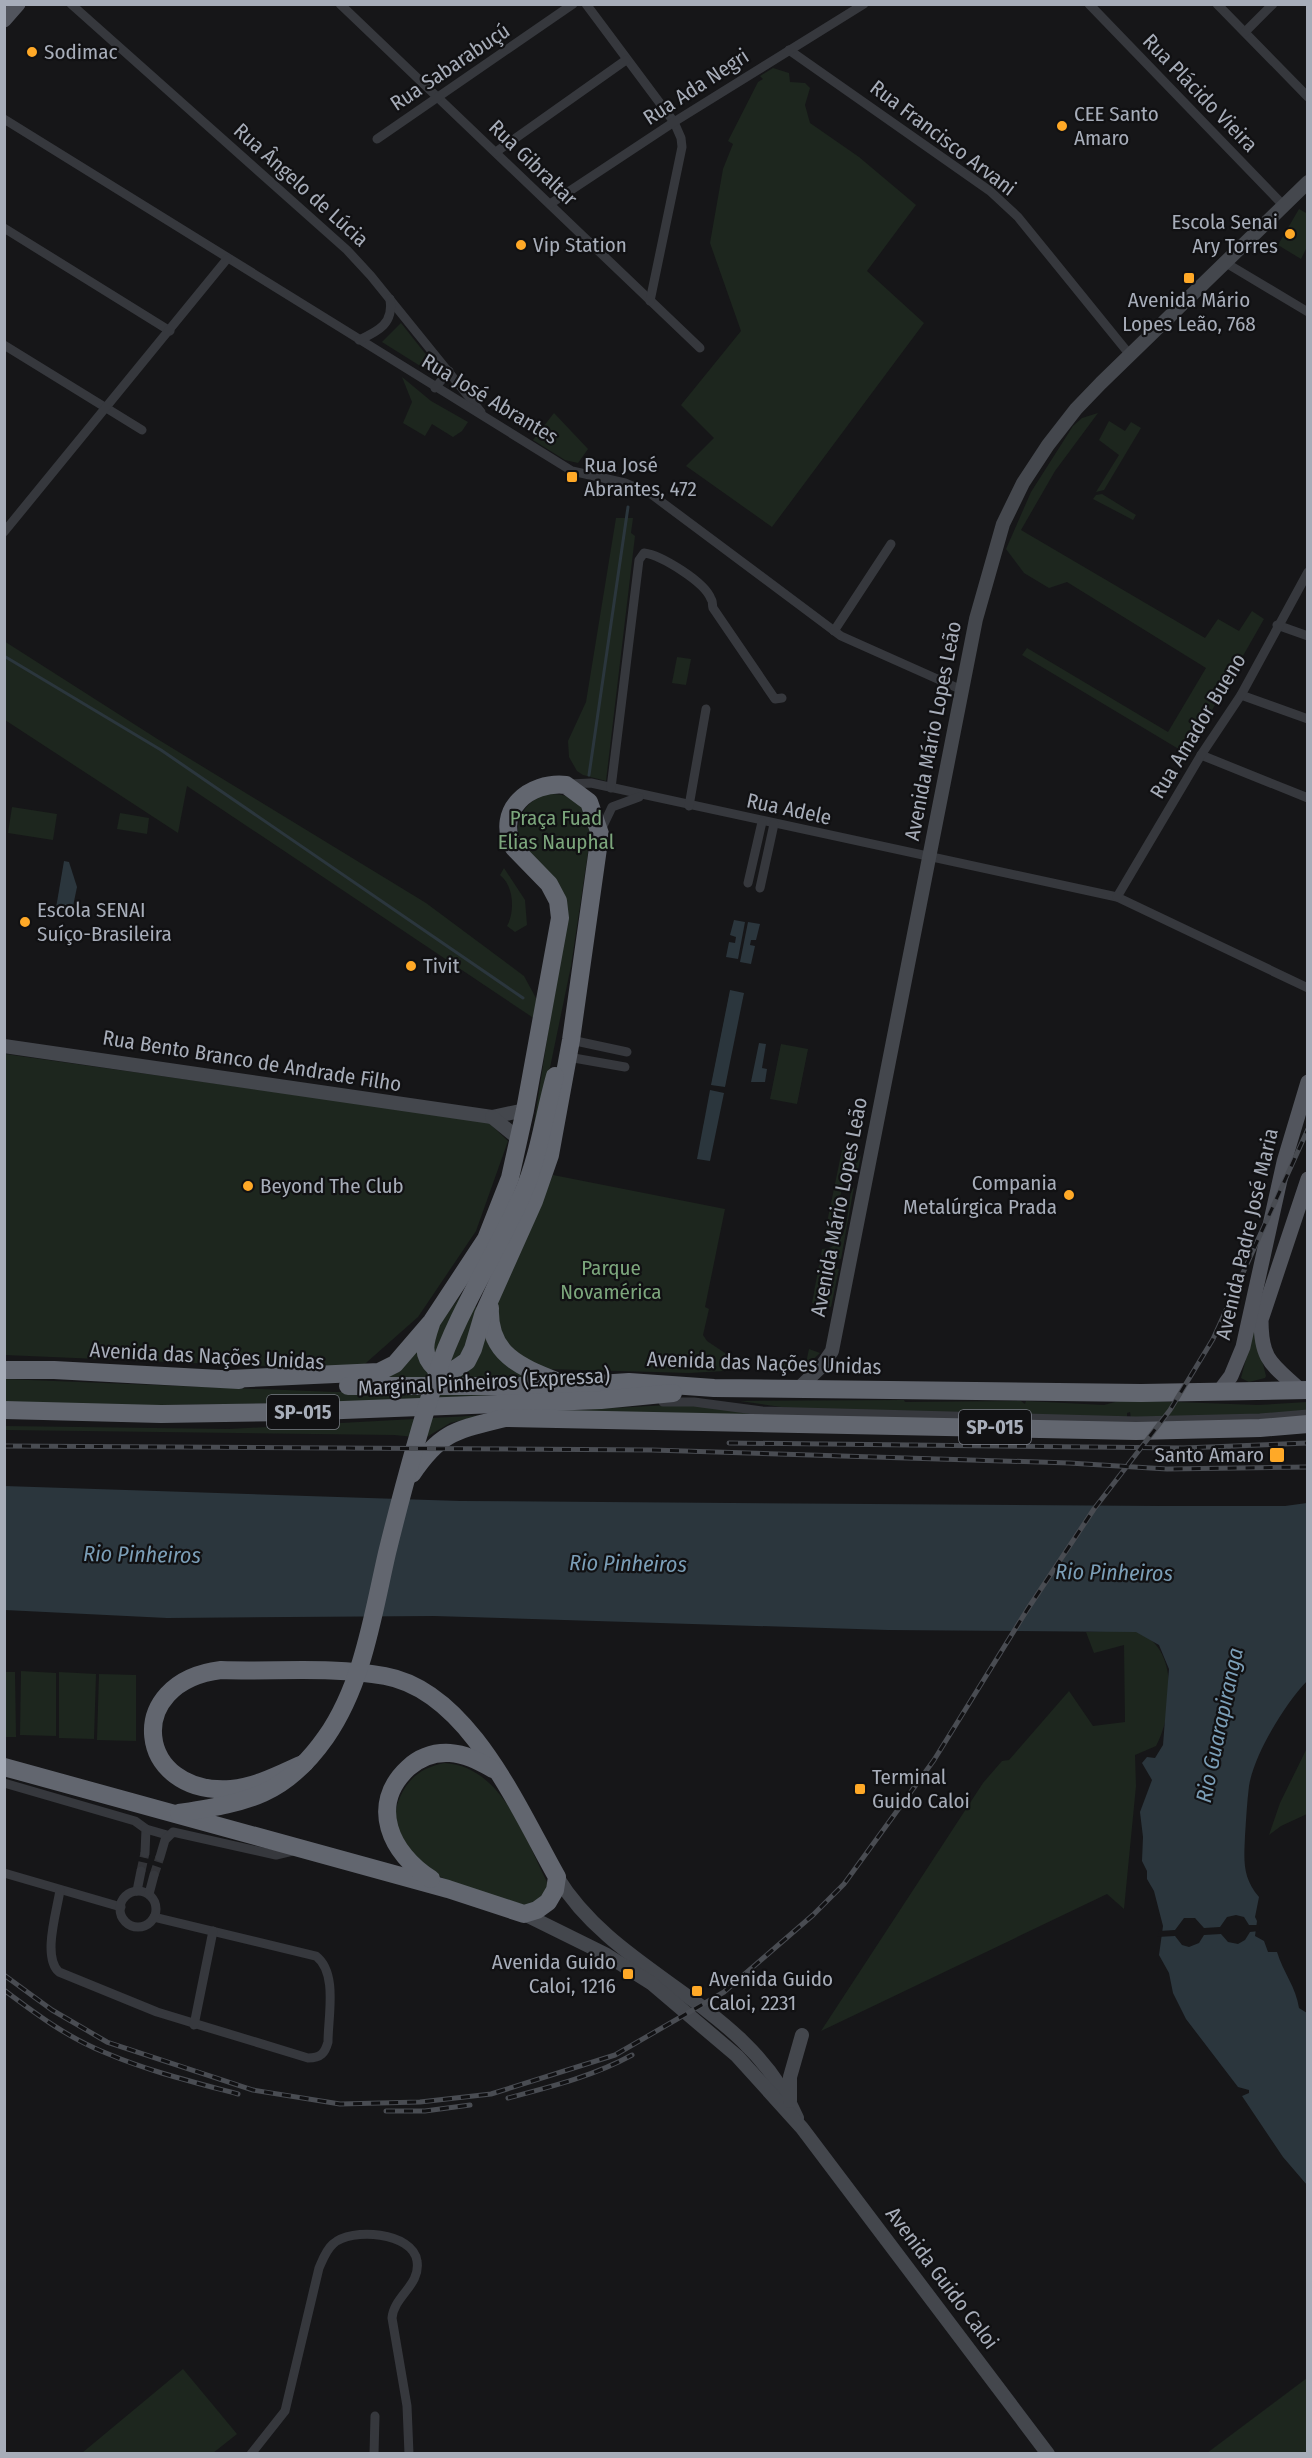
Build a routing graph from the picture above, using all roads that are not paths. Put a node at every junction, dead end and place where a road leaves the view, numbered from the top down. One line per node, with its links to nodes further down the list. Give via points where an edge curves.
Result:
1 (18, 4): 10 (main road)
2 (71, 4): 26 (street, Rua Ângelo de Lúcia, via 324,228)
3 (340, 4): 15 (street, Rua Gibraltar)
4 (573, 4): 15 (street, Rua Sabarabuçú)
5 (586, 4): 13 (street)
6 (864, 4): 12 (street, Rua Ada Negri)
7 (1089, 4): 22 (street, Rua Plácido Vieira)
8 (1217, 4): 11 (street)
9 (1273, 4): 11 (street)
10 (4, 20)
11 (1245, 32): 14 (street)
12 (789, 50): 17 (street, Rua Ada Negri); 33 (street, Rua Francisco Arvani, via 997,198 1018,217)
13 (626, 60): 17 (street); 19 (street)
14 (1308, 97)
15 (439, 98): 18 (street, Rua Sabarabuçú); 19 (street, Rua Gibraltar)
16 (4, 119): 24 (street, Rua José Abrantes)
17 (674, 122): 21 (street, Rua Ada Negri); 27 (street, via 682,147)
18 (377, 139)
19 (496, 152): 21 (street, Rua Gibraltar)
20 (1308, 182): 22 (street, Avenida Mário Lopes Leão)
21 (550, 204): 27 (street, Rua Gibraltar)
22 (1284, 206): 25 (street, Avenida Mário Lopes Leão)
23 (4, 228): 29 (street)
24 (227, 259): 29 (street); 30 (street, Rua José Abrantes)
25 (1226, 263): 28 (street); 33 (street, Avenida Mário Lopes Leão)
26 (390, 298): 30 (street, via 392,312 385,325); 34 (street, Rua Ângelo de Lúcia)
27 (650, 301): 32 (street, Rua Gibraltar)
28 (1308, 312)
29 (170, 331): 36 (street)
30 (359, 340): 35 (street, Rua José Abrantes)
31 (4, 345): 36 (street)
32 (700, 348)
33 (1130, 355): 45 (street, Avenida Mário Lopes Leão, via 1076,409 1015,496 992,557)
34 (449, 371): 35 (street); 37 (street, Rua Ângelo de Lúcia)
35 (435, 388): 37 (street, Rua José Abrantes)
36 (106, 408): 38 (street); 39 (street)
37 (483, 416): 43 (street, Rua José Abrantes, via 572,471 625,483 663,501)
38 (142, 430)
39 (4, 532)
40 (891, 544): 43 (street)
41 (1308, 572): 42 (street, Rua Amador Bueno)
42 (1277, 625): 44 (street); 46 (street, Rua Amador Bueno)
43 (834, 631): 45 (street, Rua José Abrantes)
44 (1308, 636)
45 (962, 690): 59 (street, Avenida Mário Lopes Leão)
46 (1241, 695): 49 (street); 50 (street, Rua Amador Bueno)
47 (782, 698): 52 (street, via 776,699 713,608 711,598 692,578 653,554 644,553 639,560)
48 (706, 709): 55 (street)
49 (1308, 719)
50 (1201, 755): 54 (street); 62 (street, Rua Amador Bueno)
51 (566, 784): 52 (street, Rua Adele, via 591,783); 58 (highway, via 589,802); 70 (highway, via 541,786 527,793 512,811 509,826 514,848 549,884 560,909)
52 (611, 788): 53 (street, Rua Adele)
53 (642, 796): 55 (street, Rua Adele); 58 (street, via 612,807)
54 (1308, 798)
55 (689, 806): 56 (street, Rua Adele)
56 (762, 822): 57 (street, Rua Adele); 60 (street)
57 (774, 824): 59 (street, Rua Adele); 61 (street)
58 (600, 834): 64 (highway)
59 (930, 857): 62 (street, Rua Adele); 82 (street, Avenida Mário Lopes Leão, via 832,1351)
60 (748, 883)
61 (760, 888)
62 (1118, 897): 63 (street, Rua Adele)
63 (1306, 989)
64 (573, 1015): 66 (highway); 89 (highway, via 549,1094 537,1155 438,1370)
65 (4, 1046): 71 (street, Rua Bento Branco de Andrade Filho)
66 (570, 1048): 67 (street); 68 (street); 76 (highway, via 550,1155 534,1202)
67 (627, 1052)
68 (625, 1067)
69 (1308, 1082): 73 (main road, Avenida Padre José Maria)
70 (525, 1110): 71 (street, Rua Bento Branco de Andrade Filho); 72 (highway)
71 (492, 1117): 72 (street)
72 (519, 1139): 77 (highway, via 500,1207 486,1239)
73 (1284, 1162): 74 (main road, via 1295,1174); 84 (main road, Avenida Padre José Maria, via 1243,1347 1232,1376)
74 (1308, 1172)
75 (1308, 1179): 83 (main road, Avenida Padre José Maria, via 1261,1320 1265,1355)
76 (492, 1291): 77 (highway, via 470,1357 454,1370 436,1369 427,1358 425,1344); 80 (highway, via 491,1331 500,1348 523,1367)
77 (432, 1321): 79 (highway, via 394,1364 379,1372)
78 (4, 1370): 79 (highway, Avenida das Nações Unidas)
79 (229, 1379): 80 (highway, Avenida das Nações Unidas, via 305,1385)
80 (569, 1386): 81 (highway, Avenida das Nações Unidas, via 629,1382)
81 (714, 1388): 82 (highway, Avenida das Nações Unidas / SP-015); 85 (highway, Marginal Pinheiros (Expressa) / SP-015)
82 (800, 1388): 84 (highway, Avenida das Nações Unidas / SP-015)
83 (1304, 1390): 84 (highway, Avenida das Nações Unidas / SP-015)
84 (1219, 1392)
85 (601, 1400): 86 (highway, Marginal Pinheiros (Expressa) / SP-015, via 257,1413); 87 (street, via 694,1402 762,1411 1136,1421)
86 (4, 1410)
87 (1308, 1414)
88 (1308, 1424): 89 (highway, SP-015, via 1136,1431 505,1419 446,1436 425,1455)
89 (404, 1486): 90 (highway, SP-015, via 354,1681 339,1715)
90 (305, 1763): 92 (highway, via 256,1784 210,1789 178,1778 166,1768 156,1749 154,1719 165,1695 175,1685 198,1674 221,1670 334,1671 386,1676 438,1699 458,1717); 94 (highway, SP-015, via 279,1785 242,1803)
91 (4, 1767): 94 (highway, SP-015)
92 (495, 1770): 103 (highway); 104 (highway, via 451,1753 422,1757 395,1783 386,1804 387,1819 399,1848 413,1867)
93 (4, 1783): 95 (street, via 135,1821)
94 (171, 1814): 97 (highway)
95 (146, 1829): 96 (street); 98 (street)
96 (167, 1835): 97 (street, via 173,1832 276,1855); 99 (street)
97 (301, 1849): 104 (highway)
98 (145, 1853)
99 (160, 1857)
100 (141, 1872): 106 (street)
101 (4, 1873): 105 (street)
102 (154, 1875): 107 (street)
103 (557, 1877): 109 (highway, via 548,1902); 115 (street, Avenida Guido Caloi, via 594,1925 729,2026)
104 (448, 1889): 109 (highway)
105 (60, 1890): 108 (street); 112 (street, via 50,1953 53,1966 125,2001)
106 (137, 1891): 107 (street); 108 (street, via 126,1896)
107 (149, 1894): 110 (street, via 156,1904)
108 (121, 1907): 110 (street, via 124,1919 134,1926 146,1925)
109 (524, 1914): 114 (street, Avenida Guido Caloi, via 605,1954 651,1983)
110 (154, 1917): 111 (street)
111 (213, 1931): 112 (street); 112 (street, via 316,1956 323,1962 329,1976 328,2042 321,2056 308,2058)
112 (194, 2025)
113 (802, 2035): 116 (street, via 790,2077)
114 (737, 2056): 115 (street); 117 (street, Avenida Guido Caloi)
115 (760, 2058): 116 (street, Avenida Guido Caloi)
116 (790, 2101): 117 (street, Avenida Guido Caloi)
117 (802, 2128): 122 (street, Avenida Guido Caloi)
118 (375, 2416): 120 (street)
119 (251, 2454): 121 (street, via 285,2410 319,2268 334,2243 361,2234 399,2240 414,2250 418,2267 410,2288 393,2309 392,2318 407,2406)
120 (374, 2454)
121 (409, 2454)
122 (1048, 2454)

